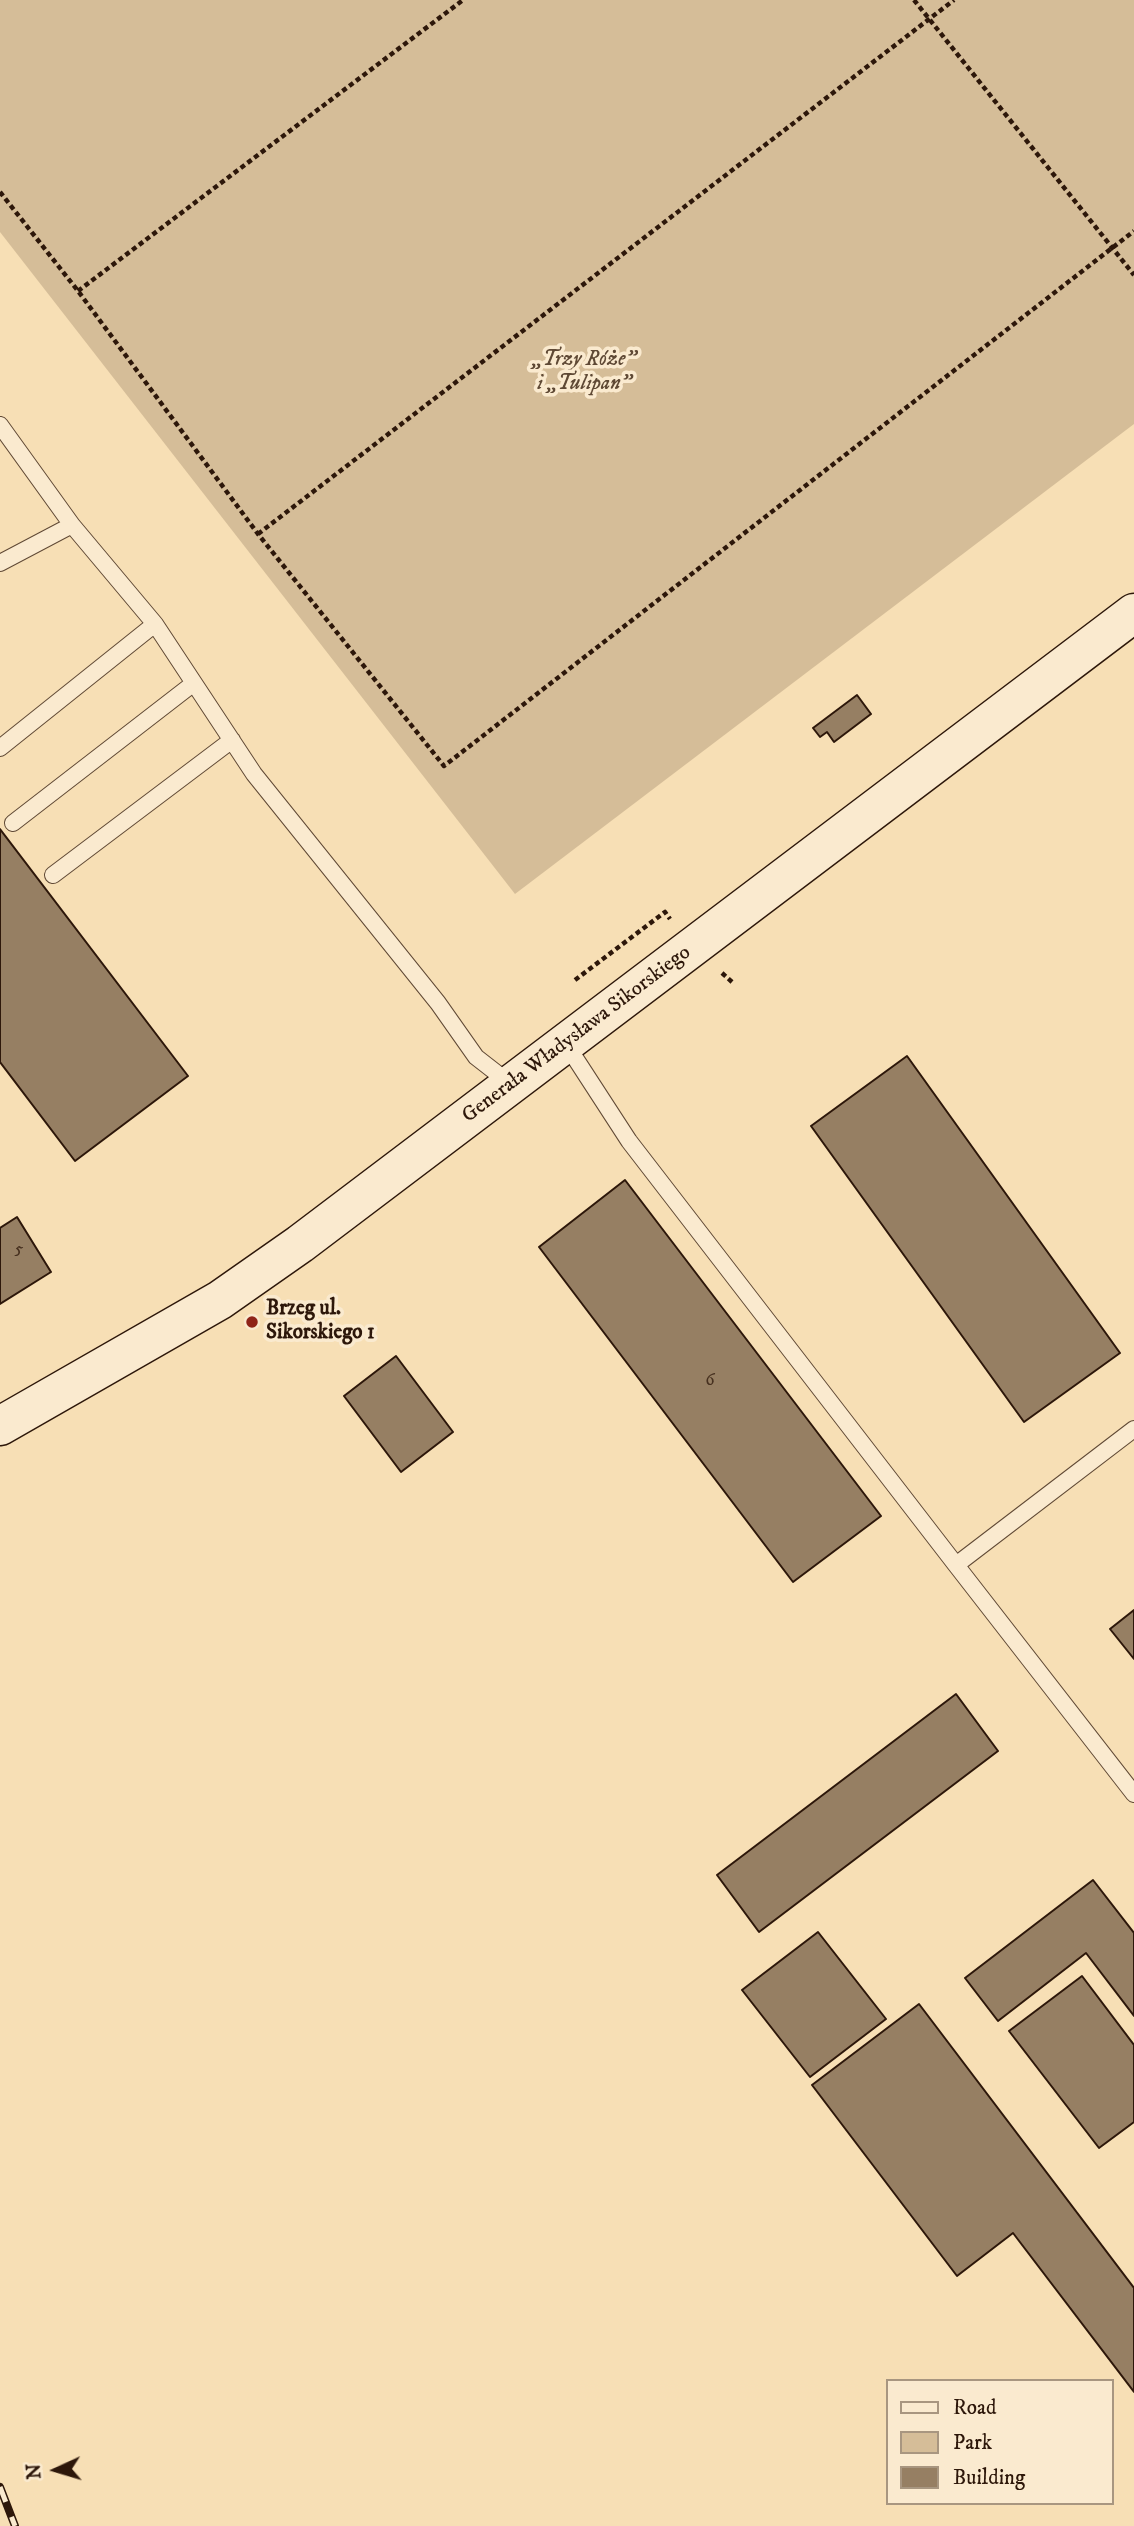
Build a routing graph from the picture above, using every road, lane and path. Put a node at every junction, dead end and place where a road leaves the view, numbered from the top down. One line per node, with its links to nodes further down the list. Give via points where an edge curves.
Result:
1 (463, 0): 9 (path)
2 (914, 0): 4 (path)
3 (954, 0): 4 (path)
4 (929, 19): 7 (path); 12 (path)
5 (0, 192): 9 (path)
6 (1134, 231): 7 (path)
7 (1112, 248): 8 (path); 12 (path, via 444,766)
8 (1134, 275)
9 (78, 291): 12 (path)
10 (0, 425): 11 (lane)
11 (72, 525): 13 (lane); 15 (lane)
12 (258, 534)
13 (0, 563)
14 (1134, 613): 21 (main road, Generała Władysława Sikorskiego)
15 (155, 624): 16 (lane); 18 (lane)
16 (194, 683): 17 (lane); 19 (lane)
17 (232, 740): 20 (lane); 22 (lane, via 476,1058)
18 (0, 747)
19 (13, 823)
20 (53, 875)
21 (566, 1044): 22 (main road, Generała Władysława Sikorskiego); 25 (lane, via 629,1141)
22 (512, 1086): 23 (main road, Generała Władysława Sikorskiego, via 220,1300)
23 (0, 1426)
24 (1134, 1429): 25 (lane)
25 (956, 1565): 26 (lane)
26 (1134, 1794)

